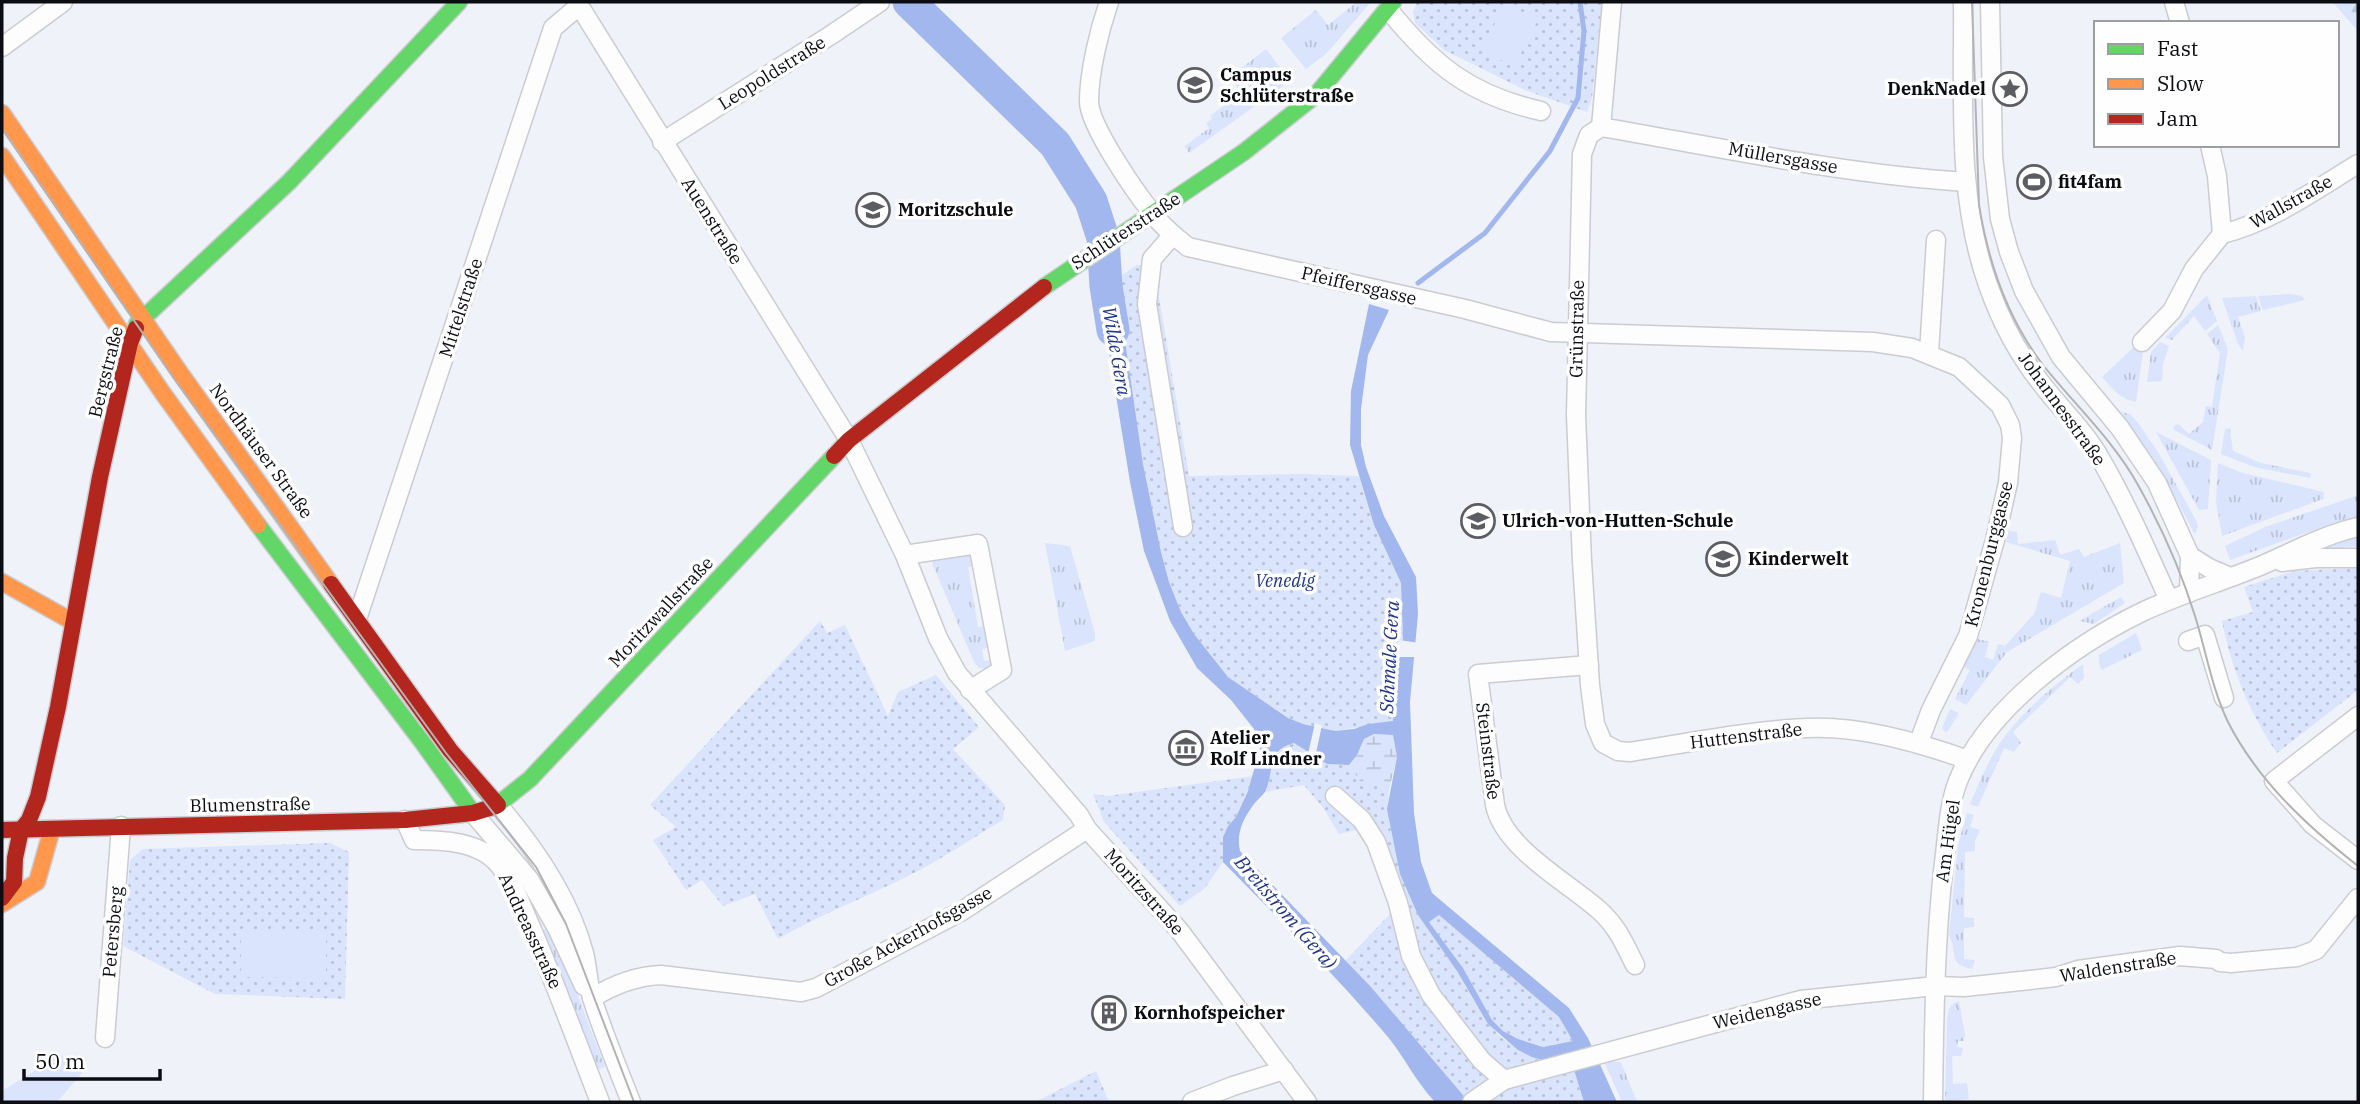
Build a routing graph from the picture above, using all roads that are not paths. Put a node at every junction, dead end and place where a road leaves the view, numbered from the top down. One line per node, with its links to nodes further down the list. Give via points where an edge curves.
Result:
1 (63, 2): 12 (street)
2 (459, 2): 25 (main road, Bergstraße, via 289,182)
3 (1109, 2): 21 (street, Pfeiffersgasse, via 1096,50 1089,104 1094,124)
4 (1612, 2): 15 (street, Grünstraße)
5 (1963, 2): 20 (street, Johannesstraße)
6 (1990, 2): 34 (street, Johannesstraße, via 1993,158 2009,252 2024,291 2061,357 2126,436 2157,483)
7 (2174, 2): 11 (street)
8 (878, 3): 16 (street, Leopoldstraße)
9 (578, 4): 16 (street, Auenstraße); 41 (street, Mittelstraße, via 553,27)
10 (1391, 5): 13 (street, Schlüterstraße, via 1419,46 1442,67 1504,102); 21 (main road, Schlüterstraße, via 1316,95 1244,152)
11 (2179, 21)
12 (2, 47)
13 (1541, 111)
14 (2, 113): 25 (main road, Nordhäuser Straße)
15 (1601, 127): 20 (street, Müllersgasse, via 1898,177); 26 (street, Grünstraße, via 1589,135 1582,154)
16 (662, 142): 30 (street, Auenstraße)
17 (2210, 147): 22 (street)
18 (2, 156): 28 (main road)
19 (2358, 164): 22 (street, Wallstraße, via 2269,217)
20 (1966, 182): 40 (street, Johannesstraße, via 1981,265 2008,331 2039,381 2096,452)
21 (1152, 214): 23 (street, Pfeiffersgasse); 30 (main road, Schlüterstraße, via 1076,264)
22 (2222, 234): 27 (street, via 2194,270 2172,311)
23 (1172, 236): 26 (street, Pfeiffersgasse, via 1188,247 1551,331); 31 (street, Schlüterstraße, via 1152,259 1147,304)
24 (1936, 240): 29 (street)
25 (142, 317): 28 (main road, Bergstraße); 41 (main road, Nordhäuser Straße)
26 (1577, 333): 29 (street, Kronenburggasse, via 1873,342); 44 (street, Grünstraße, via 1576,415)
27 (2142, 342)
28 (130, 343): 42 (main road, Bergstraße); 52 (main road, via 277,551)
29 (1929, 353): 48 (street, Kronenburggasse, via 1959,367 2000,405 2012,438 2008,483 1968,636)
30 (849, 440): 33 (street, Moritzstraße); 51 (main road, Moritzwallstraße, via 530,779)
31 (1183, 527)
32 (2358, 527): 36 (street)
33 (905, 555): 45 (street, Moritzstraße, via 938,638); 45 (street, via 978,544 1002,670)
34 (2190, 556): 37 (street); 39 (street, Johannesstraße)
35 (2358, 558): 36 (street)
36 (2260, 565): 37 (street, Am Hügel)
37 (2230, 577): 39 (street, Am Hügel)
38 (2, 582): 42 (main road)
39 (2189, 593): 40 (street, Am Hügel)
40 (2169, 600): 49 (street, Am Hügel, via 2092,641 2037,681 1990,729)
41 (357, 619): 51 (main road, Nordhäuser Straße, via 450,750)
42 (73, 622): 58 (main road, Bergstraße, via 36,805)
43 (2188, 641): 46 (street, via 2205,635)
44 (1589, 665): 48 (street, Huttenstraße, via 1598,733 1603,743 1618,751 1808,728); 63 (street, Steinstraße, via 1478,674 1494,805 1522,848 1619,932)
45 (970, 690): 56 (street, Moritzstraße)
46 (2224, 698)
47 (2358, 716): 59 (street, via 2274,781 2313,825)
48 (1919, 742): 49 (street, Huttenstraße)
49 (1968, 760): 64 (street, Am Hügel, via 1951,803)
50 (1335, 796): 68 (street, via 1362,820 1376,842 1411,956 1431,995 1482,1060)
51 (498, 805): 52 (main road, Blumenstraße); 65 (street, Andreasstraße, via 559,889 576,927)
52 (473, 813): 53 (main road, Blumenstraße); 65 (street, Andreasstraße, via 537,890)
53 (405, 820): 54 (main road, Blumenstraße); 70 (street, Andreasstraße, via 414,840 446,840 477,849 499,863 516,892)
54 (121, 826): 55 (main road, Blumenstraße); 66 (street, Petersberg)
55 (52, 829): 58 (main road, Blumenstraße); 62 (main road, via 37,882)
56 (1087, 829): 65 (street, Große Ackerhofsgasse, via 962,911 816,988 801,992 661,975 612,987); 67 (street, Moritzstraße, via 1179,930)
57 (2, 830): 58 (main road, Blumenstraße)
58 (21, 830): 60 (main road, Bergstraße, via 14,882)
59 (2358, 860)
60 (2, 898)
61 (2358, 898): 64 (street, Waldenstraße, via 2316,950 2297,957 2223,961 2180,956 2043,979 1964,988)
62 (2, 904)
63 (1635, 965)
64 (1935, 986): 68 (street, Weidengasse, via 1801,1000); 74 (street, Am Hügel)
65 (592, 998): 71 (street, Andreasstraße)
66 (105, 1038)
67 (1284, 1070): 72 (street); 73 (street, Moritzstraße)
68 (1504, 1080): 69 (street)
69 (1476, 1100)
70 (600, 1102)
71 (631, 1102)
72 (1192, 1102)
73 (1307, 1102)
74 (1933, 1102)

